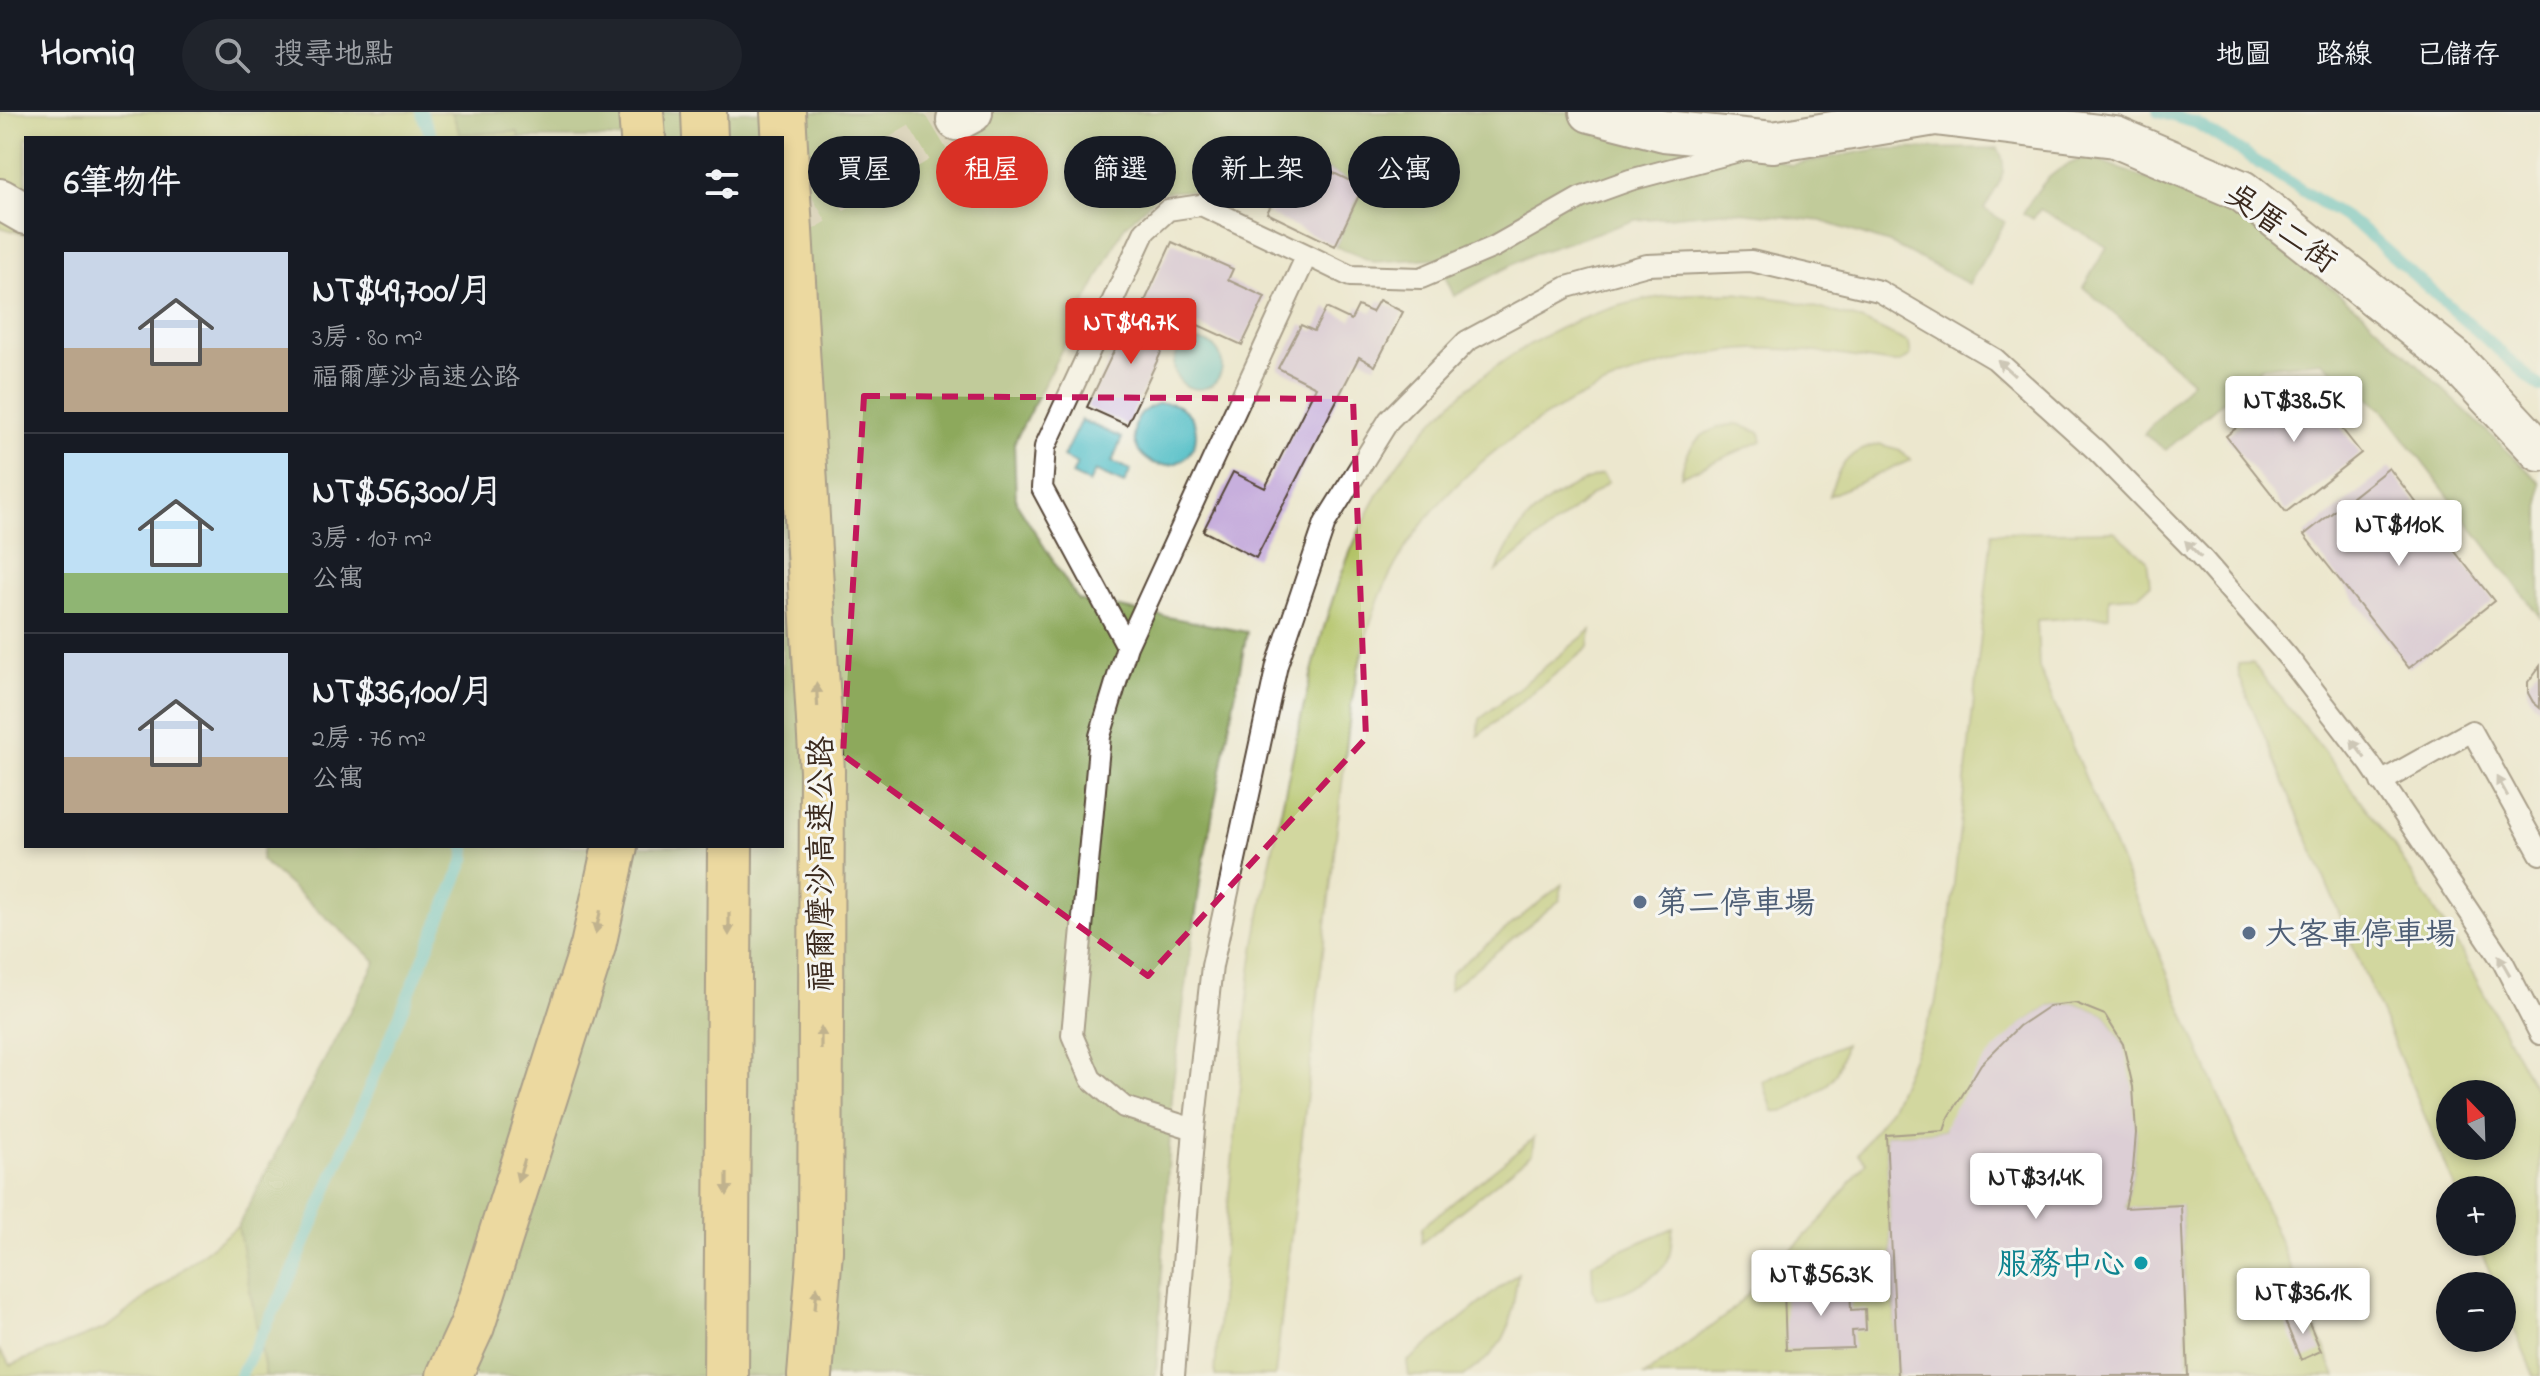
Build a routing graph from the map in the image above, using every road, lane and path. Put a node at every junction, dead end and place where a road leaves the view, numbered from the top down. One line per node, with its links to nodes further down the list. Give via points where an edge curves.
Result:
1 (641, 112): 5 (highway)
2 (704, 112): 6 (highway)
3 (783, 112): 21 (highway, 福爾摩沙高速公路, one-way to 3, via 820,1251 822,771)
4 (1590, 112): 7 (street, 吳厝二街, via 1664,131)
5 (643, 136)
6 (705, 136)
7 (1773, 142): 10 (lane, via 1580,198 1494,247 1421,278 1350,276); 11 (street, 吳厝二街, via 1935,115 2115,137 2242,191 2454,359)
8 (0, 199): 9 (street)
9 (24, 213)
10 (1307, 255): 12 (lane); 12 (lane, via 1201,205 1168,210 1145,231 1045,447 1042,488)
11 (2540, 451)
12 (1127, 646): 18 (lane, via 1100,736 1072,1035 1091,1079 1124,1107)
13 (2381, 782): 16 (lane, one-way to 13, via 2472,731); 17 (lane, one-way to 13); 18 (lane, one-way to 18, via 2288,657 2200,556 2097,451 1995,359 1879,291 1751,261 1647,265 1567,287 1467,341 1389,420 1325,523 1277,665 1212,966)
14 (615, 848): 19 (highway, one-way to 19, via 593,946 472,1326)
15 (730, 848): 20 (highway, one-way to 20)
16 (2540, 854)
17 (2538, 1021)
18 (1194, 1129): 22 (lane)
19 (449, 1376)
20 (726, 1376)
21 (810, 1376)
22 (1174, 1376)

